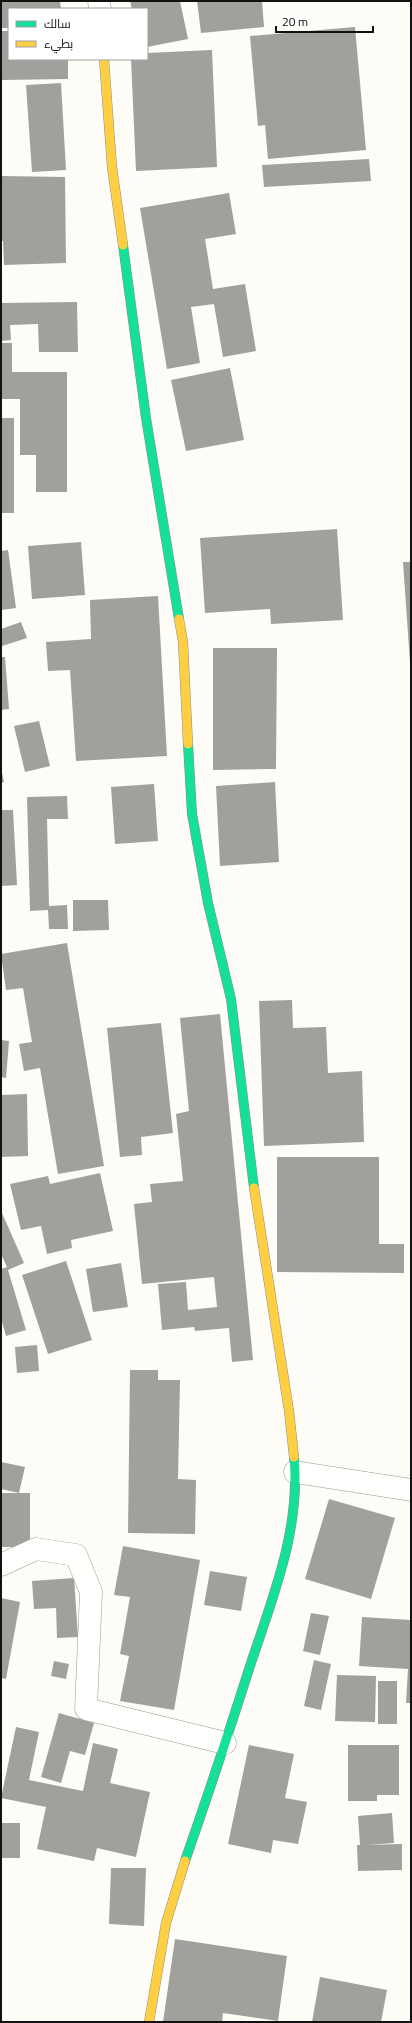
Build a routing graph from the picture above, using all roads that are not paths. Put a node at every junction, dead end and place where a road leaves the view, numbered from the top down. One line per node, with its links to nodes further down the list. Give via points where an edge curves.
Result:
1 (104, 60): 2 (street, via 114,182 146,418 182,642 192,814 208,903 231,999 258,1221 289,1411)
2 (295, 1472): 3 (street); 5 (street, via 294,1513 277,1584)
3 (411, 1490)
4 (1, 1565): 5 (street, via 36,1549 76,1555 91,1592 86,1709)
5 (225, 1743): 6 (street, via 166,1923)
6 (149, 2022)

